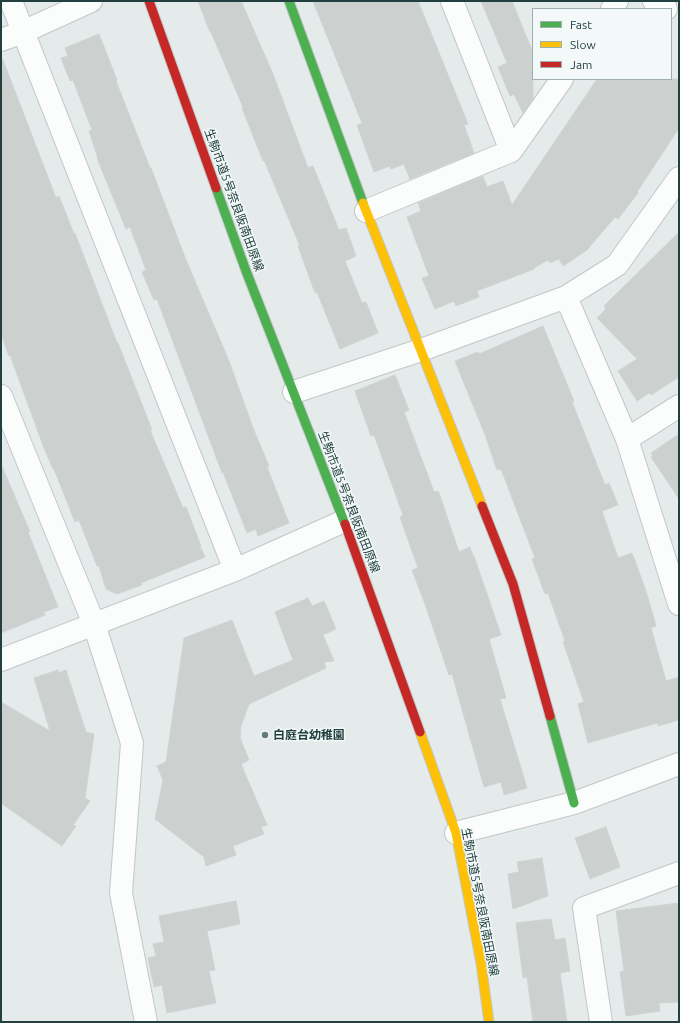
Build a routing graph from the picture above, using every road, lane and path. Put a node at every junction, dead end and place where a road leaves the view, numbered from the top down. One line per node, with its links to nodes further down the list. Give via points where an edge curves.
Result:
1 (11, 1): 8 (street)
2 (91, 1): 8 (street)
3 (149, 1): 16 (street, 生駒市道5号奈良阪南田原線, via 246,271)
4 (289, 1): 13 (street)
5 (452, 1): 11 (street)
6 (654, 1): 7 (street)
7 (664, 8)
8 (23, 32): 9 (street); 21 (street)
9 (1, 40)
10 (561, 80): 11 (street)
11 (511, 151): 13 (street)
12 (679, 178): 14 (street, via 617,265)
13 (366, 211): 15 (street)
14 (566, 296): 15 (street); 19 (street)
15 (421, 350): 16 (street); 26 (street, via 513,584)
16 (294, 392): 20 (street, 生駒市道5号奈良阪南田原線)
17 (1, 396): 23 (street)
18 (679, 406): 19 (street)
19 (627, 439): 22 (street)
20 (344, 521): 21 (street); 27 (street, 生駒市道5号奈良阪南田原線)
21 (235, 570): 23 (street)
22 (677, 591)
23 (94, 624): 24 (street); 29 (street, via 132,744 121,892)
24 (1, 660)
25 (679, 764): 26 (street)
26 (574, 802): 27 (street)
27 (456, 833): 30 (street, 生駒市道5号奈良阪南田原線, via 481,963)
28 (679, 873): 31 (street, via 584,908)
29 (146, 1022)
30 (489, 1022)
31 (601, 1022)

